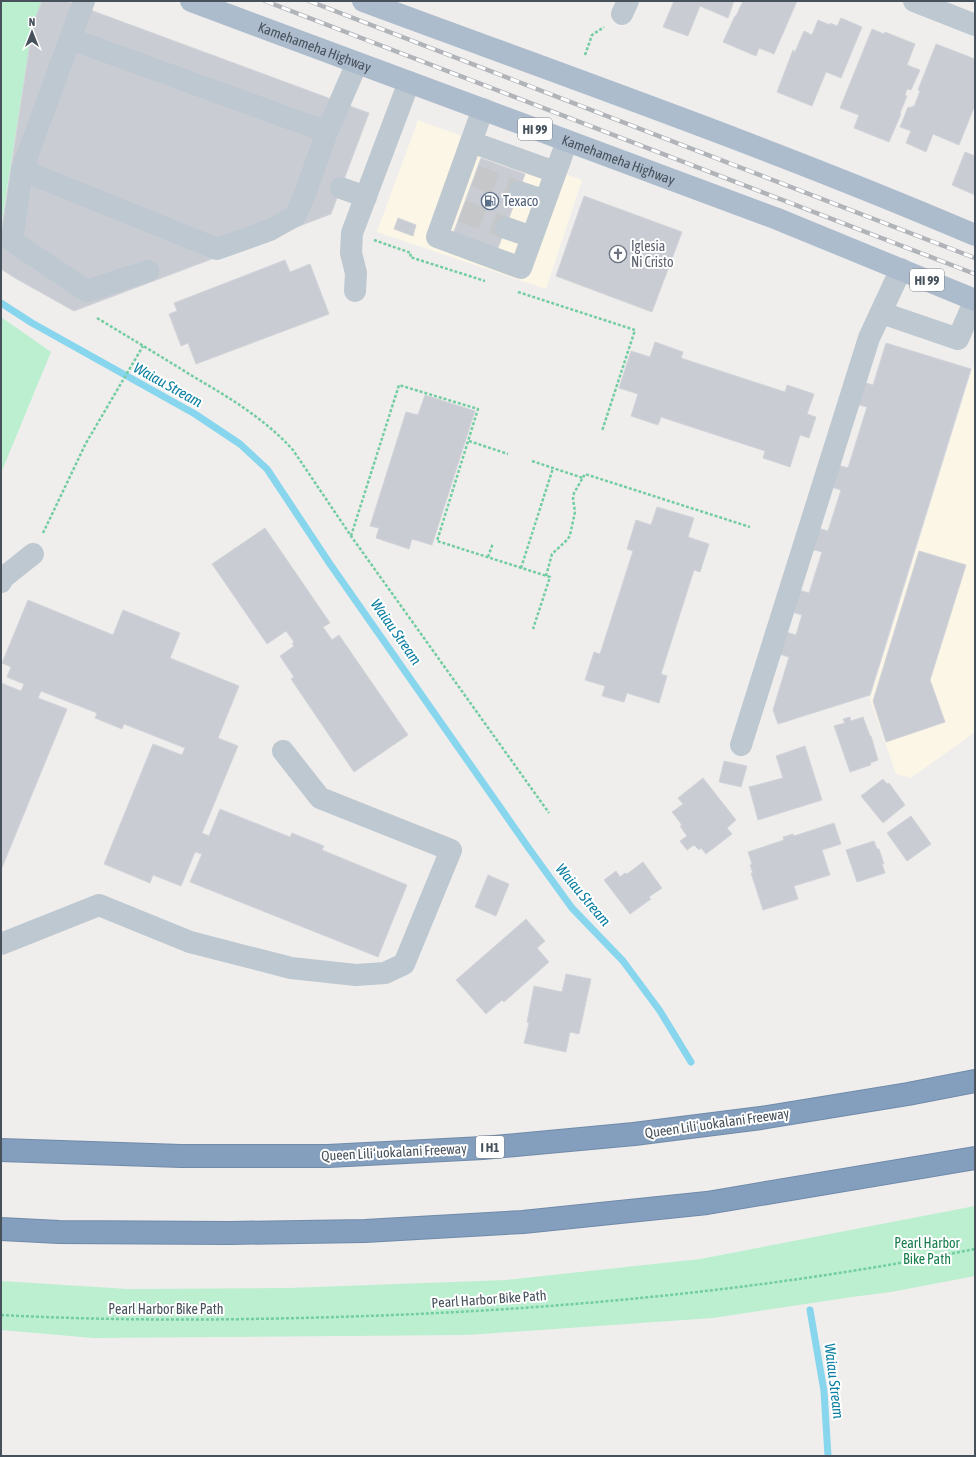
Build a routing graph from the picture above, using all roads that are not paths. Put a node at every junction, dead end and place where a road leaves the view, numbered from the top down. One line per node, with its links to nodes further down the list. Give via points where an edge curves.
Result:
1 (84, 1): 6 (street)
2 (191, 1): 7 (main road, Kamehameha Highway / HI 99)
3 (363, 1): 20 (main road, via 752,145)
4 (914, 1): 5 (street)
5 (975, 25)
6 (71, 38): 10 (street); 13 (street)
7 (358, 63): 8 (main road, Kamehameha Highway / HI 99); 10 (street)
8 (409, 82): 9 (main road, Kamehameha Highway / HI 99); 17 (street)
9 (483, 110): 11 (main road, Kamehameha Highway / HI 99); 12 (street)
10 (327, 132): 13 (street, via 295,216 270,230 217,249)
11 (567, 141): 14 (street); 22 (main road, Kamehameha Highway / HI 99, via 775,218)
12 (471, 142): 14 (street); 21 (street, via 468,173 455,208 436,238 521,268)
13 (22, 170): 23 (street, via 12,241 87,291)
14 (555, 172): 18 (street)
15 (341, 188): 17 (street)
16 (519, 192): 18 (street)
17 (366, 197): 24 (street, via 352,233 351,253 356,273)
18 (545, 201): 21 (street)
19 (506, 228): 21 (street)
20 (975, 235)
21 (532, 238)
22 (901, 269): 25 (main road, Kamehameha Highway / HI 99); 26 (street)
23 (148, 271)
24 (355, 291)
25 (975, 300): 26 (street, via 958,339)
26 (882, 313): 29 (street, via 869,338)
27 (33, 554): 28 (street)
28 (1, 582)
29 (741, 745)
30 (283, 751): 31 (street, via 320,798 451,850 404,964 385,973 356,975 291,968 190,942 99,905)
31 (1, 944)
32 (975, 1081): 33 (highway, Queen Liliʻuokalani Freeway / I H1, via 760,1118 634,1134 482,1148 328,1156 181,1156)
33 (1, 1150)
34 (975, 1158): 35 (highway, via 707,1203 523,1222 365,1231 245,1233 59,1232)
35 (1, 1228)

